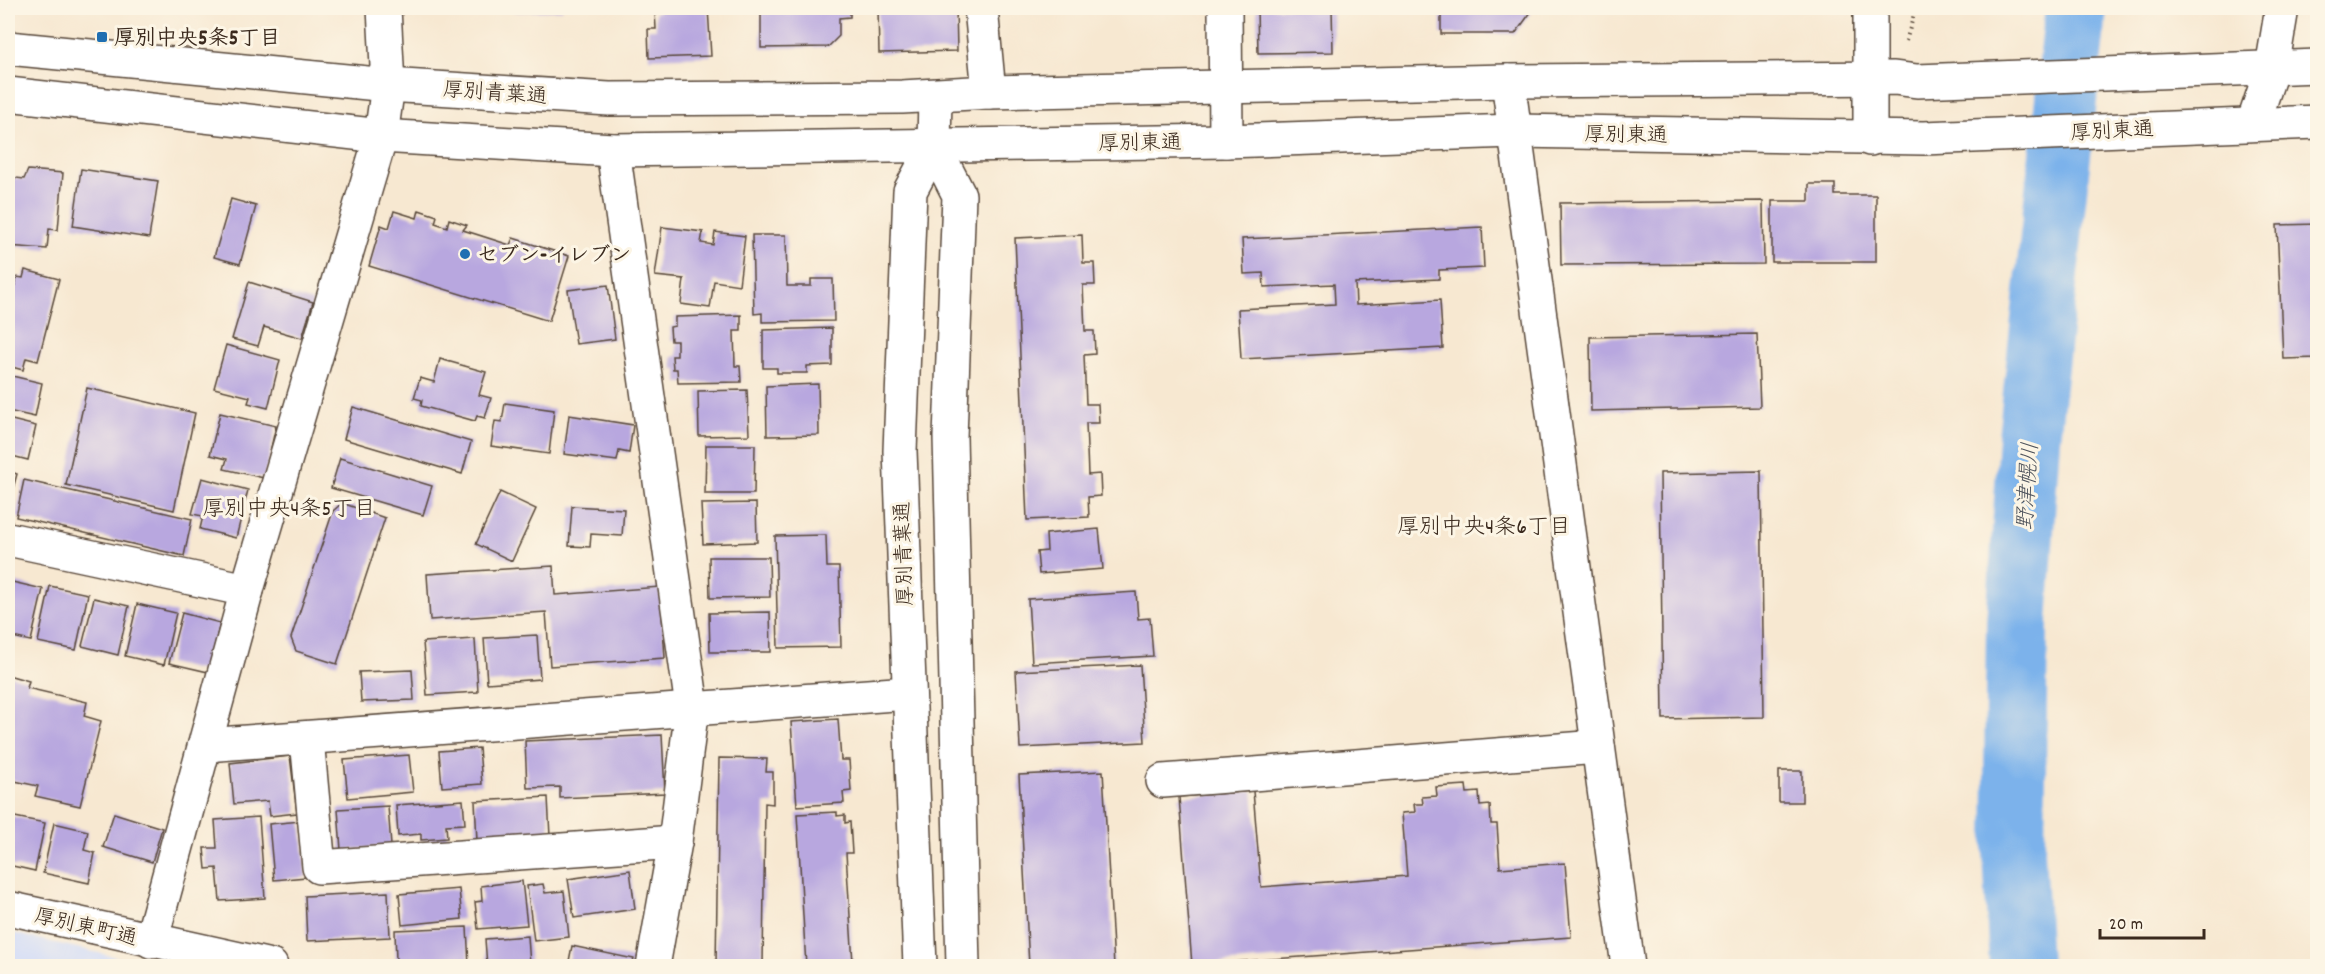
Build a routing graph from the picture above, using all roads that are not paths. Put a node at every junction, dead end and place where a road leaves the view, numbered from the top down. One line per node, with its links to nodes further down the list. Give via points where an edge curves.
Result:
1 (384, 8): 11 (street)
2 (981, 8): 13 (street)
3 (1225, 8): 12 (street)
4 (1870, 8): 9 (street)
5 (2282, 8): 8 (street)
6 (8, 48): 11 (street, 厚別青葉通)
7 (2318, 66): 8 (street)
8 (2272, 68): 9 (street); 17 (street)
9 (1871, 80): 10 (street); 20 (street)
10 (1508, 81): 12 (street); 18 (street)
11 (388, 85): 15 (street, 厚別青葉通, via 609,99); 19 (street)
12 (1225, 87): 13 (street); 21 (street)
13 (989, 92): 15 (street)
14 (8, 94): 19 (street)
15 (935, 96): 22 (street, 厚別青葉通)
16 (2318, 122): 17 (street, 厚別東通)
17 (2253, 124): 20 (street, 厚別東通)
18 (1514, 131): 20 (street, 厚別東通); 21 (street, 厚別東通); 30 (street)
19 (381, 136): 23 (street); 25 (street)
20 (1870, 139)
21 (1226, 141): 22 (street, 厚別東通)
22 (934, 146): 23 (street); 26 (street, 厚別青葉通, via 910,191 900,451); 38 (street, 厚別青葉通, via 959,195 950,437)
23 (613, 150): 27 (street)
24 (8, 539): 25 (street)
25 (247, 590): 29 (street)
26 (908, 693): 27 (street); 37 (street, 厚別青葉通)
27 (692, 708): 28 (street); 32 (street)
28 (307, 739): 29 (street); 32 (street, via 319,867)
29 (205, 745): 34 (street)
30 (1598, 747): 31 (street); 39 (street)
31 (1163, 781)
32 (675, 842): 36 (street)
33 (8, 908): 34 (street, 厚別東町通)
34 (151, 941): 35 (street, 厚別東町通)
35 (271, 966)
36 (653, 966)
37 (920, 966)
38 (963, 966)
39 (1628, 966)

